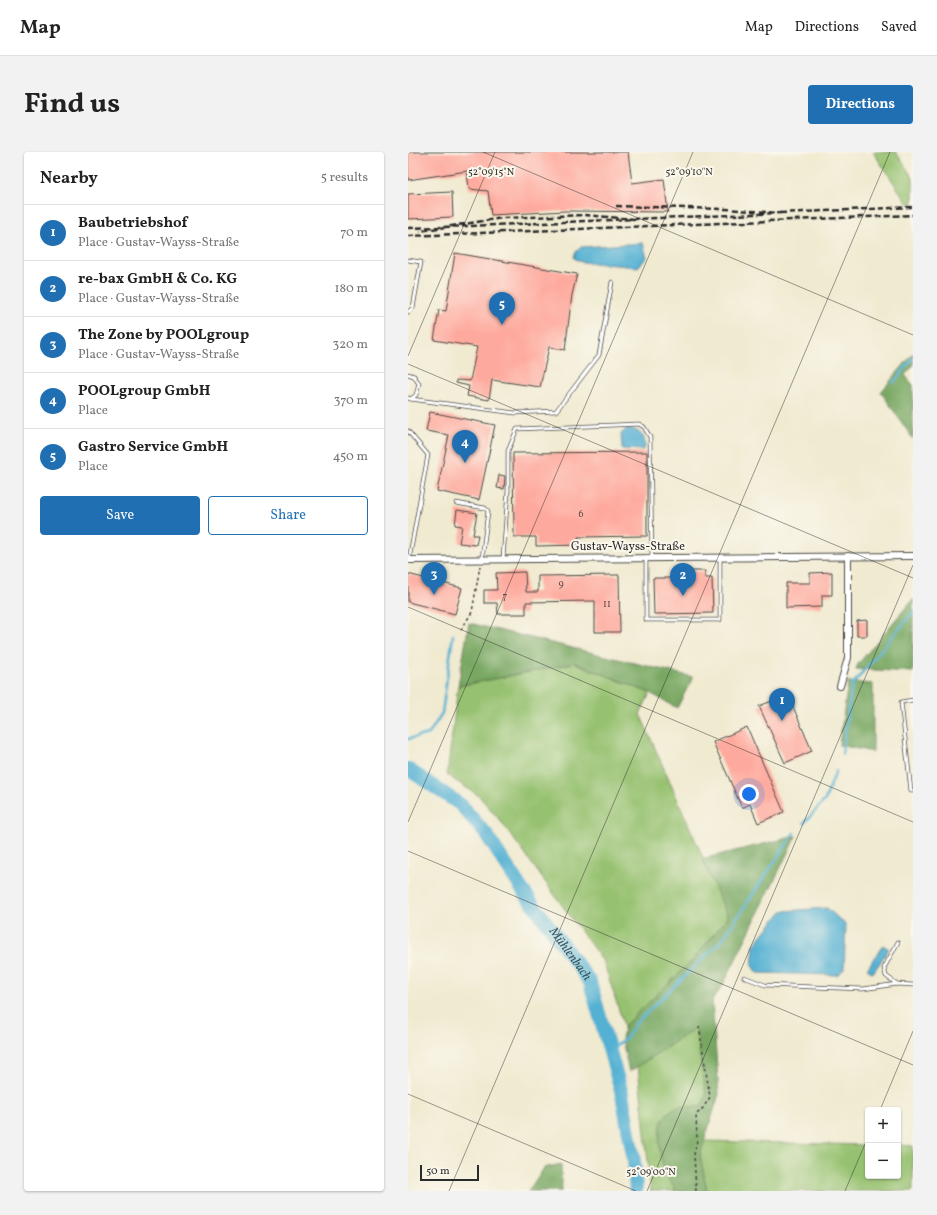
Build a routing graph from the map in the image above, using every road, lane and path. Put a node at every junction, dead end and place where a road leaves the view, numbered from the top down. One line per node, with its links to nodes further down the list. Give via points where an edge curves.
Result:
1 (408, 260): 3 (lane, via 421,262 413,308)
2 (612, 282): 5 (lane, via 599,356 556,411 515,413)
3 (408, 312)
4 (408, 374): 5 (lane, via 414,376 419,384 416,395)
5 (409, 398)
6 (408, 431): 13 (lane, via 428,455)
7 (456, 503): 14 (lane, via 485,508 488,511)
8 (848, 556): 9 (street, Gustav-Wayss-Straße); 11 (street, Gustav-Wayss-Straße); 16 (street, via 848,658)
9 (913, 556)
10 (649, 558): 11 (street, Gustav-Wayss-Straße); 11 (lane, via 646,620 720,620); 12 (street, Gustav-Wayss-Straße); 12 (lane, via 650,437 644,427 638,424 517,429 508,451)
11 (720, 558)
12 (503, 559): 14 (street, Gustav-Wayss-Straße)
13 (409, 560): 14 (street, Gustav-Wayss-Straße)
14 (482, 560): 15 (path, via 472,612)
15 (461, 630)
16 (840, 686)
17 (913, 700): 18 (lane, via 901,702)
18 (913, 791)
19 (898, 942): 21 (lane, via 884,968 886,976)
20 (744, 976): 21 (lane, via 765,985 863,989)
21 (897, 984): 22 (lane)
22 (913, 985)
23 (699, 1027): 24 (path, via 710,1097 696,1115)
24 (696, 1191)

